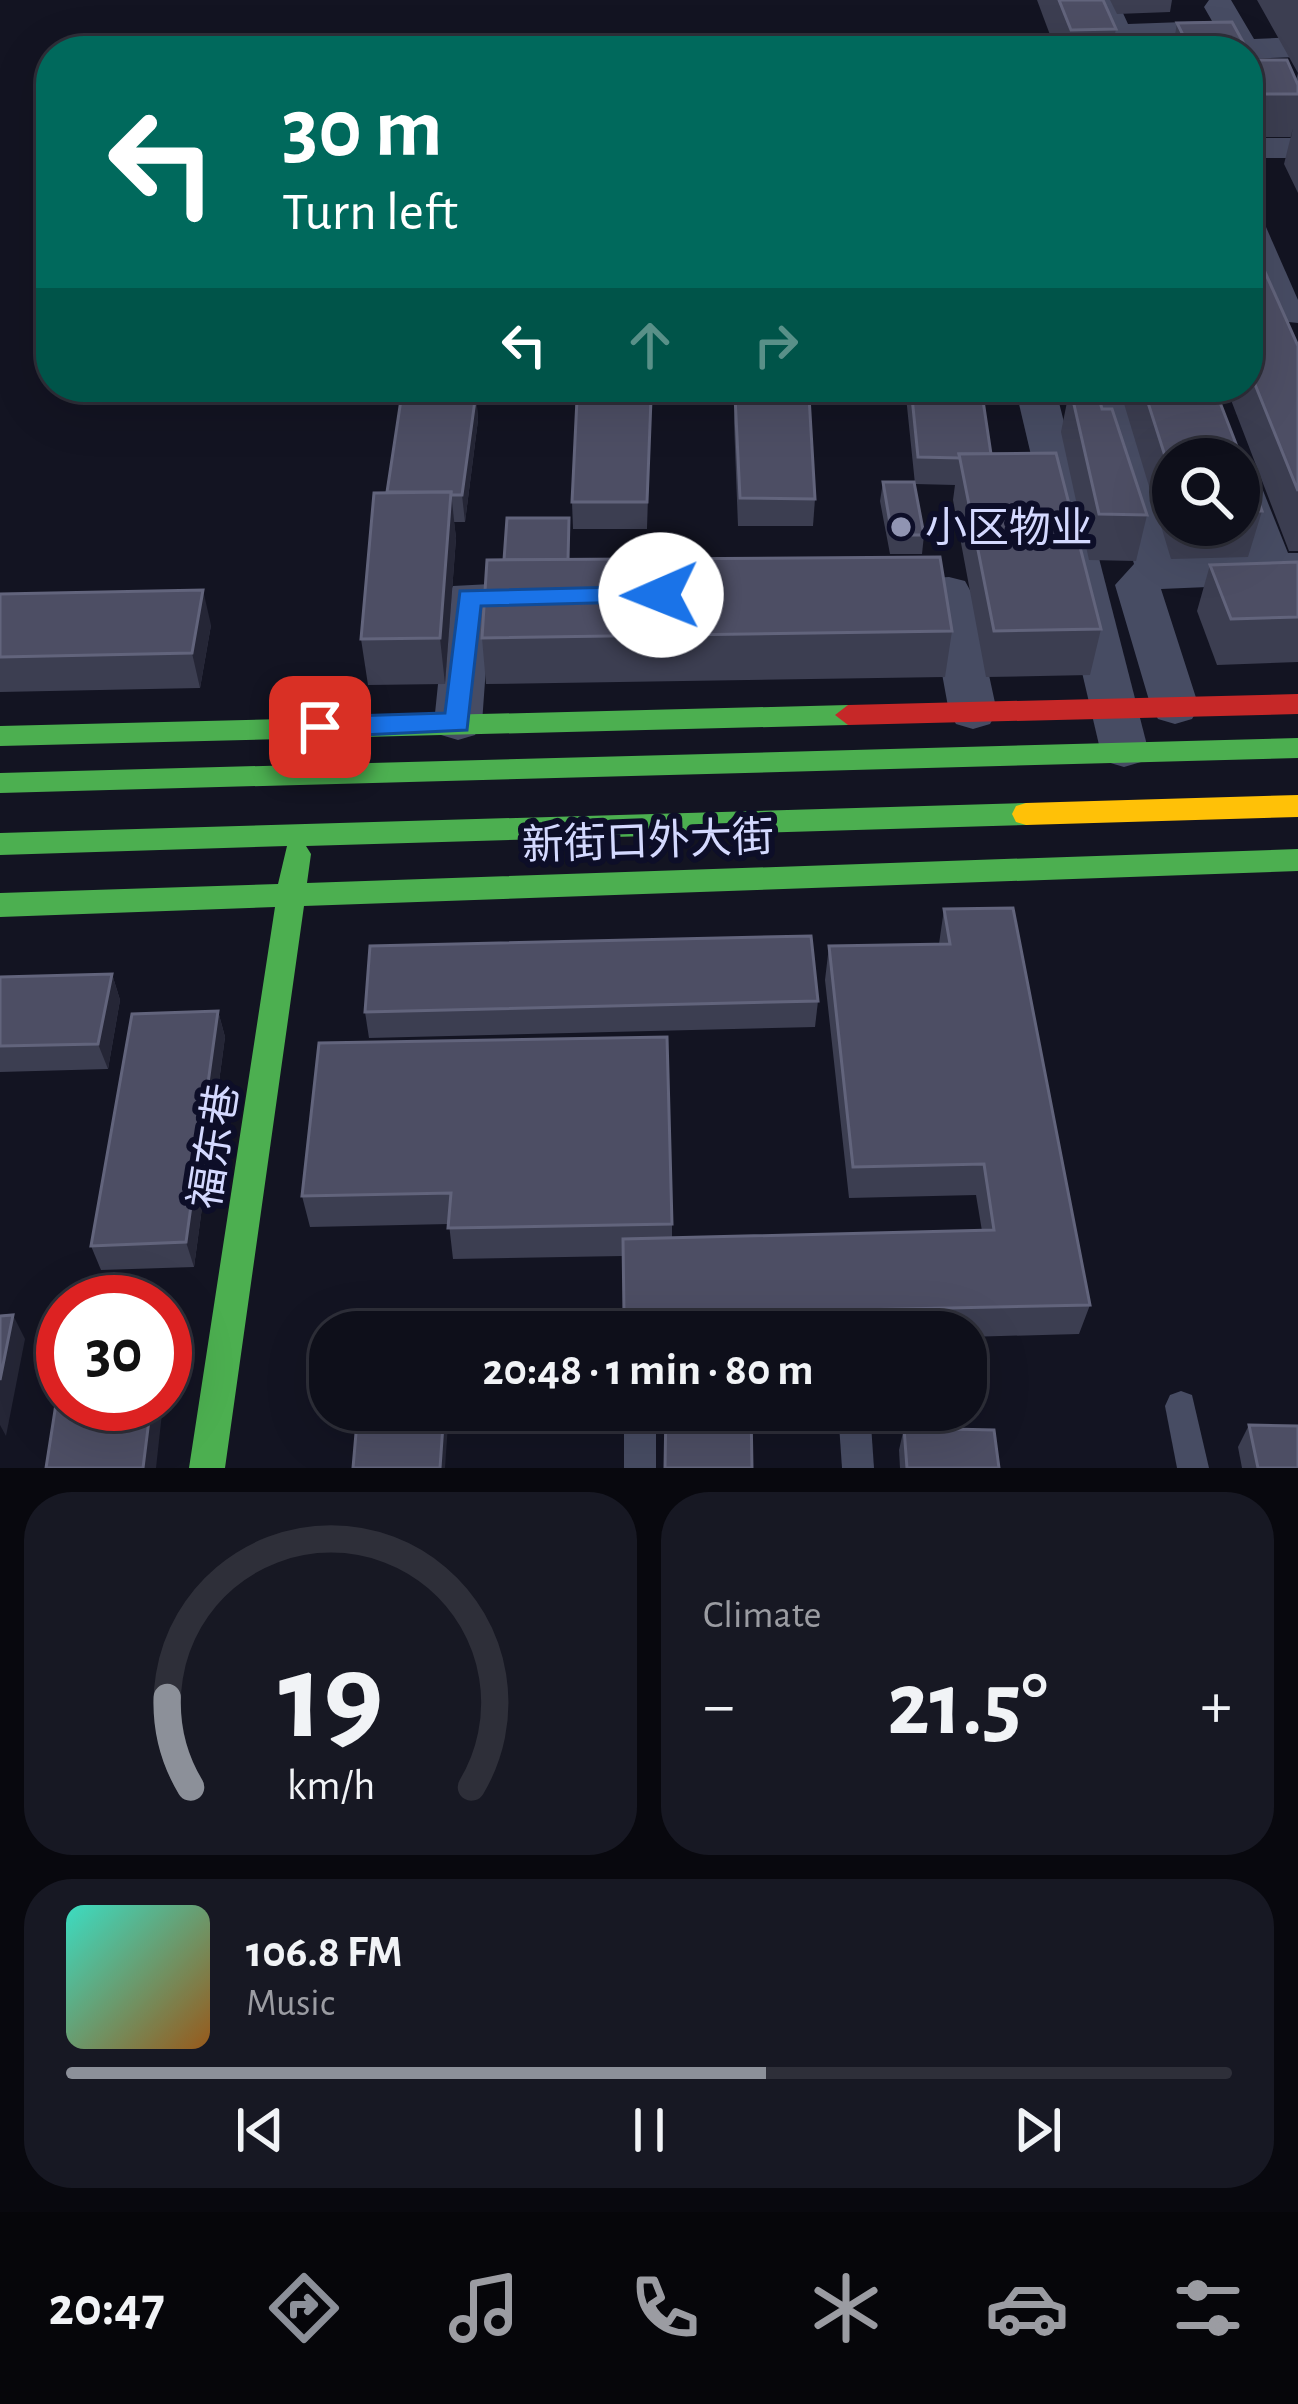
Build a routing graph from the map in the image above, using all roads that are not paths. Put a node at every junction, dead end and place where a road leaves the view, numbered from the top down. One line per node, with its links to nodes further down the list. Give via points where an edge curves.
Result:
1 (1100, 0): 3 (street)
2 (1216, 0): 4 (street)
3 (1117, 36)
4 (1236, 36)
5 (1263, 47): 6 (street)
6 (1298, 47)
7 (1263, 76): 8 (street)
8 (1298, 76)
9 (1263, 148): 10 (street)
10 (1298, 148)
11 (1263, 259): 12 (street)
12 (1293, 323)
13 (1039, 402): 22 (street)
14 (1106, 402): 17 (street)
15 (1260, 517): 16 (street)
16 (1285, 568): 17 (street)
17 (1158, 572): 21 (street, via 1137,585)
18 (829, 593): 23 (street, via 949,592)
19 (589, 596): 24 (street, via 469,597)
20 (1298, 704): 21 (street)
21 (1175, 707): 22 (street)
22 (1115, 709): 23 (street); 27 (street)
23 (973, 712): 24 (street)
24 (458, 723): 25 (street)
25 (0, 736)
26 (1298, 748): 27 (street, 新街口外大街)
27 (1125, 753): 28 (street, 新街口外大街)
28 (0, 783)
29 (1298, 806): 30 (street, 新街口外大街)
30 (298, 836): 31 (street, 新街口外大街); 33 (street, 福东巷)
31 (0, 844)
32 (1298, 860): 33 (street, 新街口外大街)
33 (294, 895): 34 (street, 新街口外大街); 38 (street, 福东巷)
34 (0, 905)
35 (1181, 1406): 41 (lane)
36 (640, 1431): 39 (lane)
37 (855, 1431): 40 (lane)
38 (207, 1468)
39 (640, 1468)
40 (858, 1468)
41 (1192, 1468)

